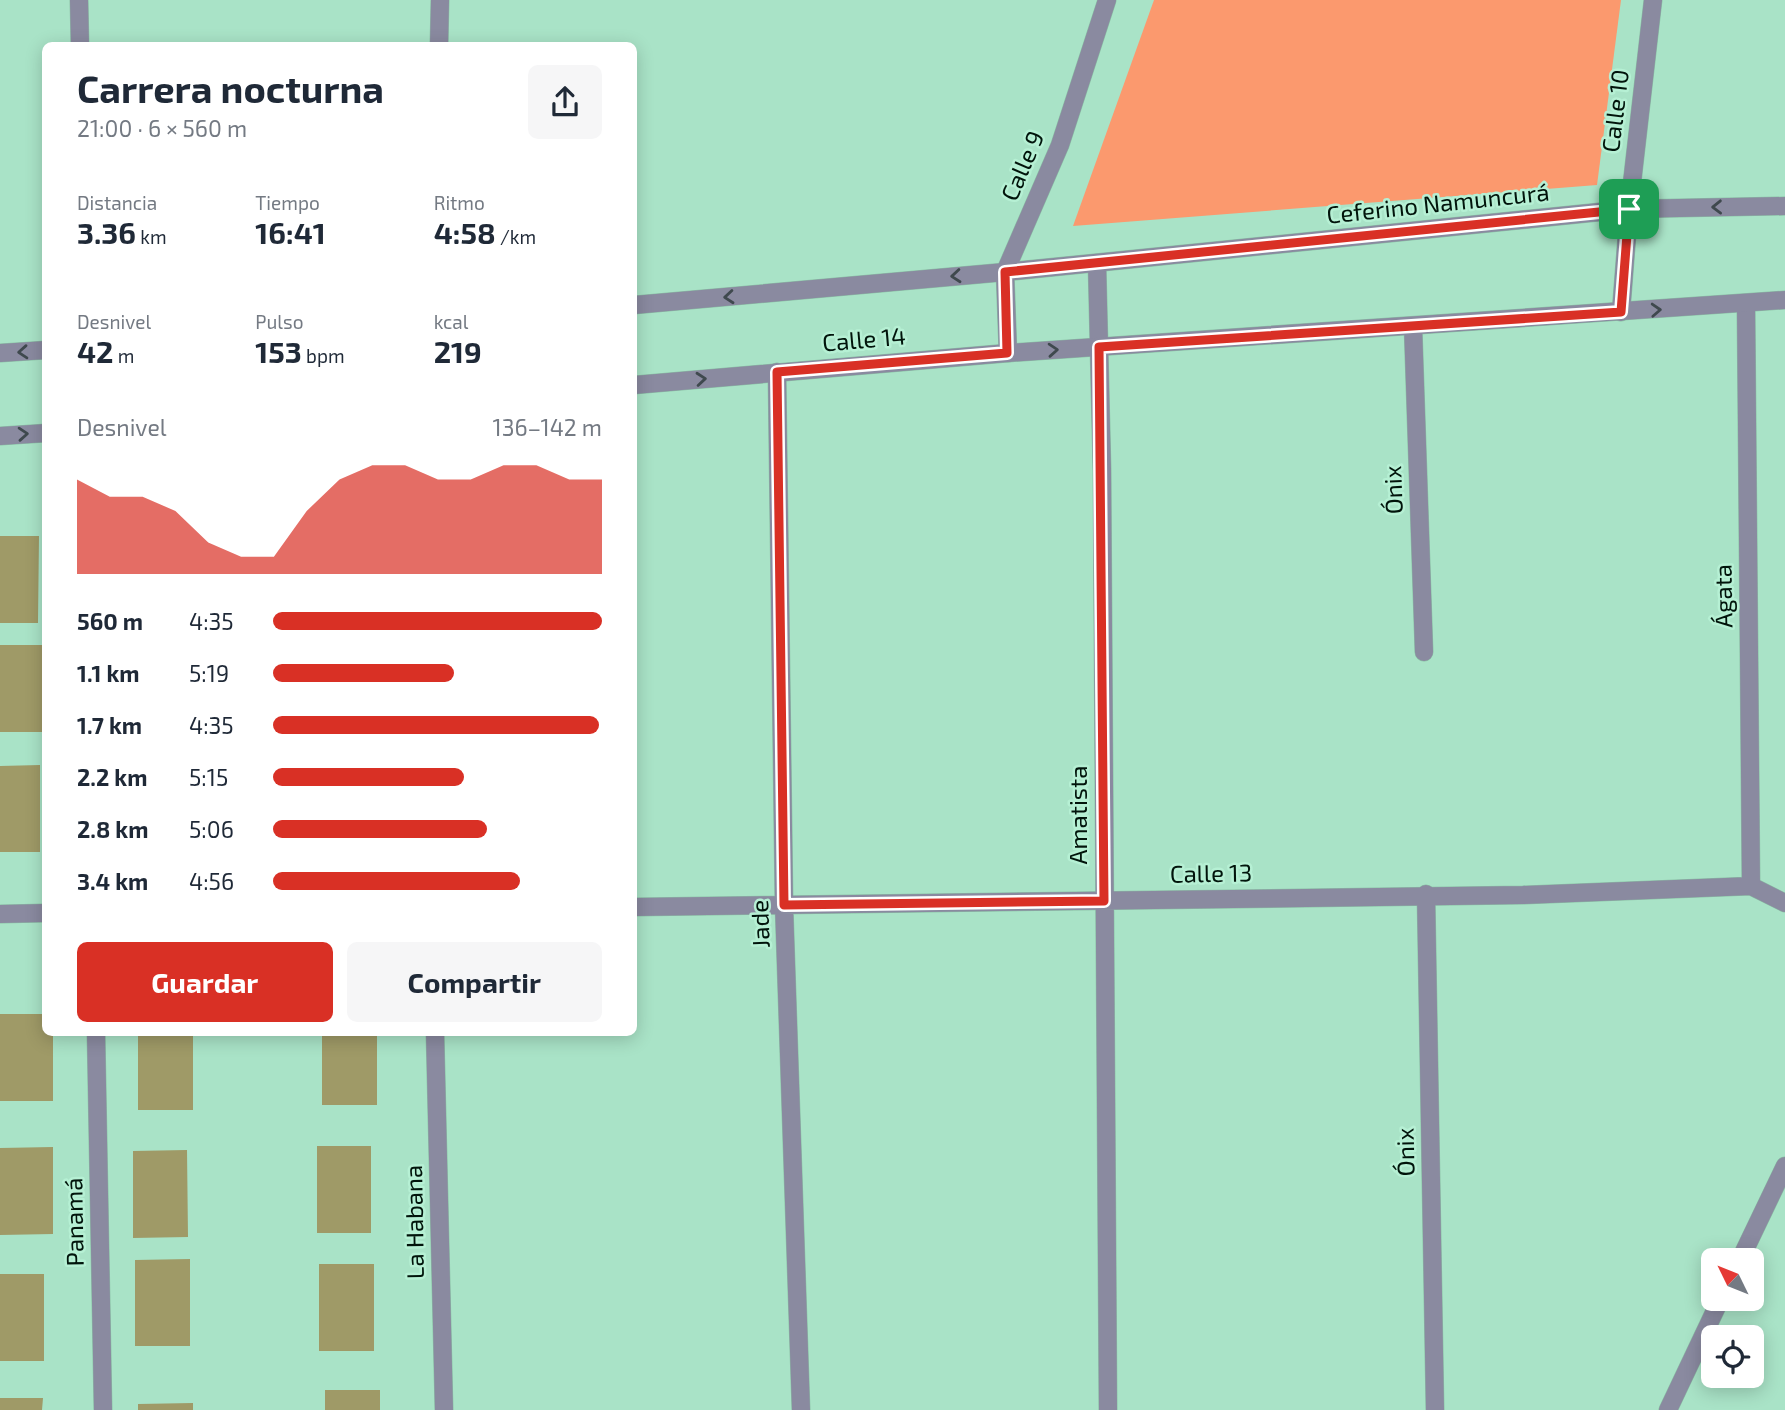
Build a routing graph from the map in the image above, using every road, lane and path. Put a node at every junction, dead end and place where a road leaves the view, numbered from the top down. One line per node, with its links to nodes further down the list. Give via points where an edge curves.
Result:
1 (79, 0): 5 (street)
2 (440, 0): 6 (street)
3 (1107, 0): 10 (street, Calle 9, via 1060,145)
4 (1653, 0): 8 (street, Calle 10)
5 (80, 42)
6 (439, 42)
7 (1785, 206): 8 (street, Ceferino Namuncurá, one-way to 8)
8 (1629, 209): 9 (street, Ceferino Namuncurá); 14 (street, Calle 10)
9 (1097, 263): 10 (street); 16 (street, Amatista)
10 (1005, 272): 13 (street, one-way to 13); 19 (street, Calle 9)
11 (1784, 297): 12 (street)
12 (1746, 304): 14 (street, one-way to 12); 25 (street, Ágata)
13 (637, 305)
14 (1621, 312): 15 (street)
15 (1413, 326): 16 (street); 24 (street, Ónix)
16 (1099, 347): 19 (street, Calle 14, one-way to 16); 27 (street, Amatista)
17 (42, 351): 18 (street, one-way to 18)
18 (0, 353)
19 (1007, 353): 20 (street, Calle 14)
20 (777, 372): 21 (street, Calle 14, one-way to 20); 29 (street, Jade)
21 (637, 385)
22 (42, 433): 23 (street, one-way to 22)
23 (0, 436)
24 (1424, 652)
25 (1751, 887): 26 (street, Calle 13); 28 (street, Calle 13)
26 (1426, 894): 27 (street, Calle 13); 42 (street, Ónix)
27 (1104, 901): 29 (street, Calle 13); 41 (street, Amatista)
28 (1785, 903)
29 (784, 905): 30 (street, Calle 13); 40 (street, Jade)
30 (637, 907)
31 (42, 913): 32 (street)
32 (0, 914)
33 (96, 1036): 38 (street, Panamá)
34 (435, 1036): 39 (street, La Habana)
35 (1785, 1166): 36 (street)
36 (1746, 1248)
37 (1715, 1311): 43 (street)
38 (103, 1410)
39 (444, 1410)
40 (801, 1410)
41 (1108, 1410)
42 (1435, 1410)
43 (1668, 1410)

